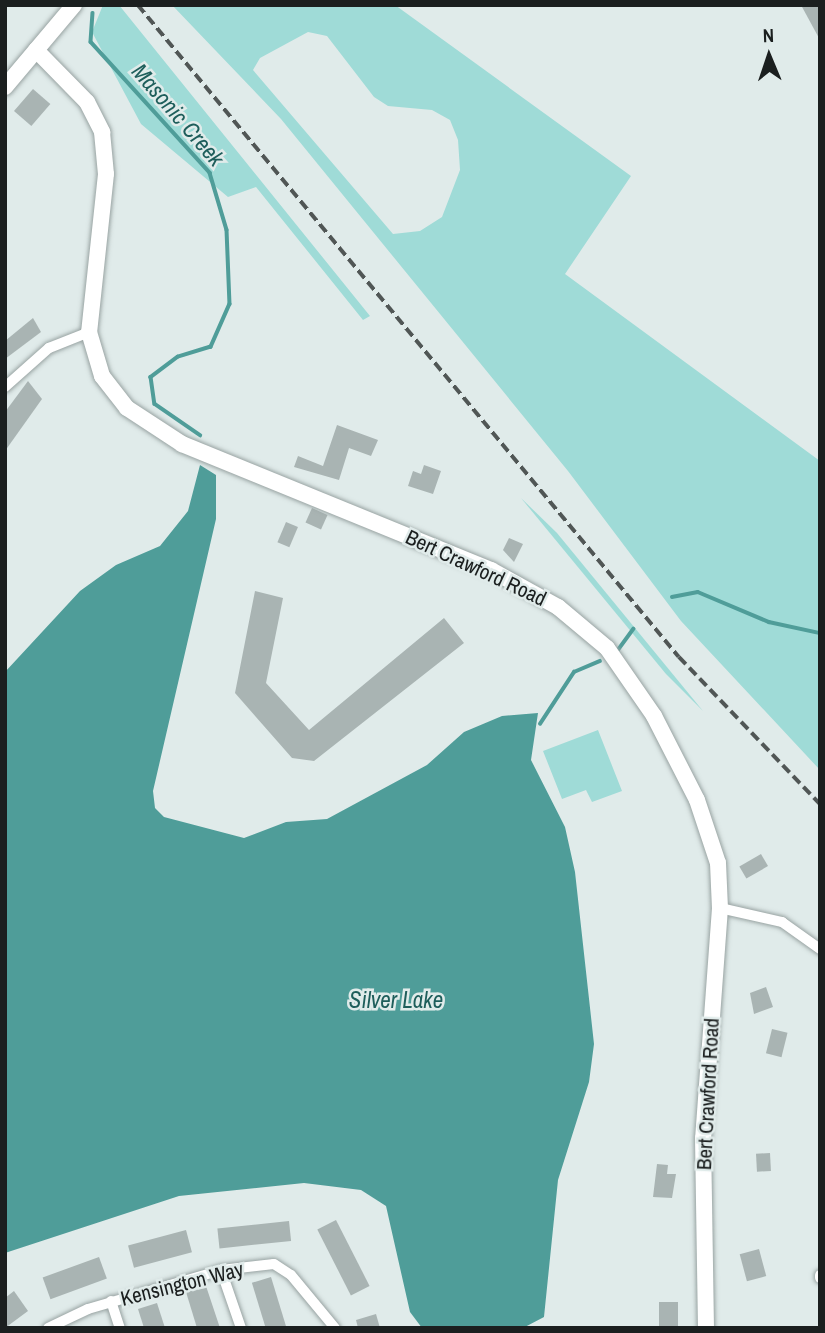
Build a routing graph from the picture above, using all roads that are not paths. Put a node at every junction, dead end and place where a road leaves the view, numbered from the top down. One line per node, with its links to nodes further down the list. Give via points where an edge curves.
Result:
1 (74, 5): 2 (street)
2 (36, 50): 3 (street); 4 (street, Bert Crawford Road, via 87,102 104,144)
3 (5, 86)
4 (89, 332): 5 (street, via 49,348); 6 (street, Bert Crawford Road, via 109,387 159,433 491,570 579,621 634,684 697,800 718,863)
5 (5, 387)
6 (720, 908): 7 (street, via 789,925); 14 (street, Bert Crawford Road, via 703,1138)
7 (820, 949)
8 (221, 1270): 9 (street, Kensington Way); 12 (street); 13 (street, Kensington Way, via 274,1264 291,1275)
9 (111, 1301): 10 (street, Kensington Way); 11 (street)
10 (48, 1328)
11 (120, 1328)
12 (242, 1328)
13 (335, 1328)
14 (706, 1328)

